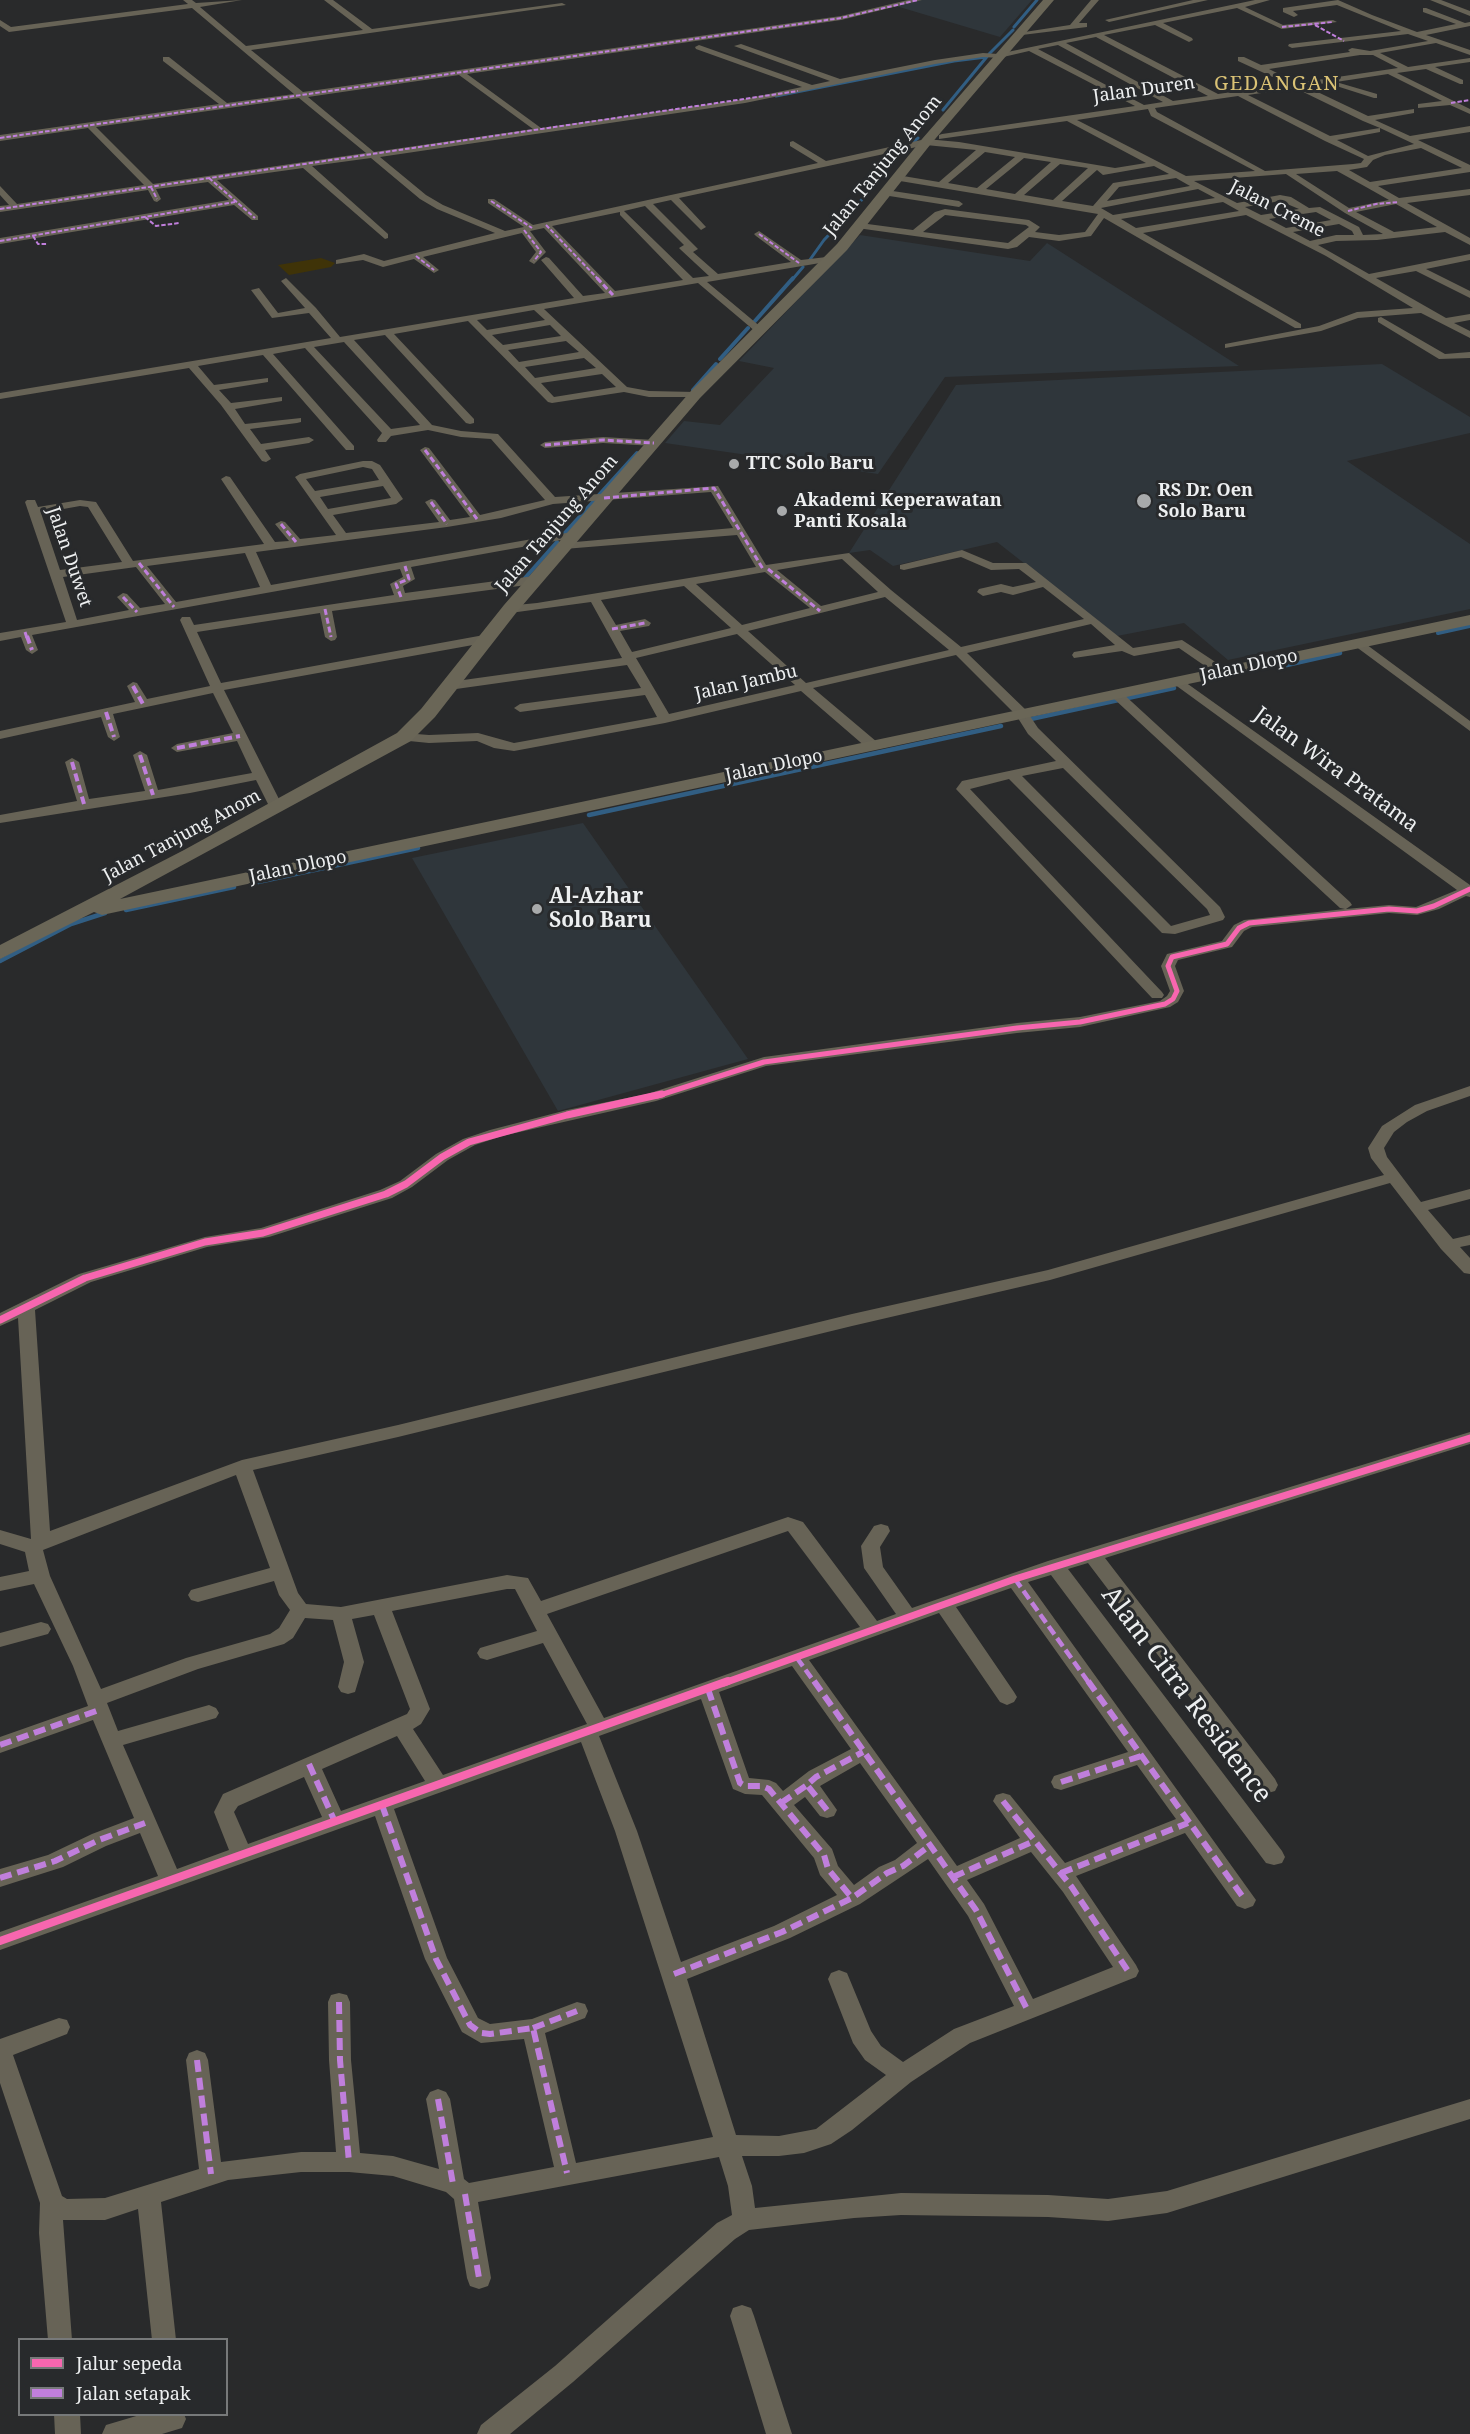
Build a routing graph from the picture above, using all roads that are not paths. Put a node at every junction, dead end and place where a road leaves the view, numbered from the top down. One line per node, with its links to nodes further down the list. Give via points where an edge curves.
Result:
1 (238, 0): 12 (street)
2 (328, 0): 30 (street)
3 (918, 0): 34 (street, via 841,18)
4 (1049, 0): 31 (main road, Jalan Tanjung Anom)
5 (1095, 0): 29 (street)
6 (1175, 0): 9 (street)
7 (1266, 0): 14 (street)
8 (1449, 0): 11 (street)
9 (1199, 1): 15 (street)
10 (1336, 1): 19 (street, via 1286,10); 21 (street)
11 (1437, 1): 18 (street)
12 (190, 3): 23 (street, via 9,30); 42 (street)
13 (562, 5): 30 (street)
14 (1238, 6): 24 (street); 27 (street, via 1282,27)
15 (1155, 10): 20 (street); 20 (street, via 1132,7)
16 (1426, 10): 28 (street)
17 (1388, 14): 21 (street)
18 (1470, 14)
19 (1294, 15)
20 (1126, 16): 22 (street)
21 (1370, 17): 32 (street)
22 (1104, 21)
23 (0, 22)
24 (1155, 22): 33 (street); 35 (street)
25 (1333, 22): 27 (street)
26 (1093, 23): 29 (street)
27 (1315, 24): 36 (street)
28 (1467, 24): 32 (street)
29 (1071, 28): 31 (street)
30 (370, 31): 42 (street)
31 (1022, 33): 46 (main road, Jalan Tanjung Anom)
32 (1413, 33): 36 (street); 38 (street)
33 (1096, 34): 37 (street); 69 (street)
34 (707, 37): 41 (street, via 719,42); 58 (street)
35 (1189, 40)
36 (1342, 41): 40 (street); 47 (street)
37 (1058, 42): 43 (street); 56 (street)
38 (1437, 42): 45 (street); 48 (street)
39 (738, 46): 62 (street)
40 (1292, 46)
41 (699, 47): 44 (street); 65 (street)
42 (245, 48): 68 (street)
43 (1030, 48): 46 (street); 59 (street)
44 (689, 49)
45 (1372, 52): 47 (street); 55 (street)
46 (999, 53): 62 (street); 88 (main road, Jalan Tanjung Anom)
47 (1360, 53): 52 (street)
48 (1470, 53)
49 (166, 59): 74 (street)
50 (1265, 60): 52 (street)
51 (1470, 60): 53 (street, Jalan Duren)
52 (1251, 64): 54 (street); 64 (street)
53 (1426, 66): 55 (street, Jalan Duren); 60 (street, via 1457,81)
54 (1239, 69)
55 (1406, 69): 57 (street, Jalan Duren)
56 (1115, 72): 59 (street); 72 (street)
57 (1389, 72): 61 (street, Jalan Duren); 73 (street)
58 (461, 73): 68 (street); 82 (street)
59 (1084, 76): 75 (street)
60 (1470, 78)
61 (1325, 81): 64 (street, Jalan Duren); 70 (street)
62 (841, 82): 65 (street)
63 (1264, 82): 66 (street)
64 (1296, 85): 66 (street, Jalan Duren); 80 (street)
65 (814, 88): 92 (street)
66 (1275, 88): 67 (street, Jalan Duren)
67 (1238, 93): 69 (street, Jalan Duren); 86 (street)
68 (300, 95): 74 (street); 92 (street)
69 (1215, 96): 72 (street, Jalan Duren)
70 (1374, 96)
71 (1470, 100): 73 (street)
72 (1171, 103): 75 (street, Jalan Duren)
73 (1451, 103): 76 (street); 78 (street)
74 (226, 106): 81 (street)
75 (1146, 106): 79 (street, Jalan Duren); 103 (street, via 1154,114)
76 (1421, 106)
77 (1412, 111): 80 (street)
78 (1470, 112)
79 (1066, 118): 88 (street, Jalan Duren); 98 (street, Jalan Creme)
80 (1366, 118): 87 (street)
81 (90, 125): 85 (street); 111 (street)
82 (538, 129)
83 (1470, 129): 87 (street)
84 (1377, 130): 86 (street)
85 (0, 138)
86 (1328, 139): 94 (street)
87 (1410, 139): 90 (street)
88 (922, 142): 91 (street); 97 (street, Jalan Duren); 108 (main road, Jalan Tanjung Anom)
89 (793, 144): 97 (street)
90 (1423, 145): 100 (street); 101 (street, via 1378,155 1364,165)
91 (981, 151): 93 (street); 109 (street)
92 (370, 154): 96 (street); 152 (street, via 430,202)
93 (1022, 155): 95 (street); 114 (street)
94 (1365, 157)
95 (1058, 161): 99 (street); 118 (street)
96 (304, 164): 107 (street); 158 (street)
97 (825, 164): 117 (street, Jalan Duren)
98 (1153, 164): 102 (street); 106 (street, Jalan Creme)
99 (1095, 167): 102 (street); 105 (street)
100 (1469, 167): 110 (street)
101 (1339, 168): 104 (street); 110 (street)
102 (1114, 170): 105 (street)
103 (1262, 171)
104 (1288, 172): 106 (street); 133 (street)
105 (1088, 174): 125 (street)
106 (1178, 177): 112 (street, Jalan Creme); 130 (street, via 1116,185)
107 (209, 178): 111 (street); 122 (street)
108 (897, 178): 109 (street); 116 (main road, Jalan Tanjung Anom)
109 (940, 185): 114 (street)
110 (1369, 186): 123 (street)
111 (151, 187): 119 (street); 127 (street)
112 (1197, 188): 120 (street, Jalan Creme); 130 (street)
113 (0, 189): 127 (street)
114 (978, 191): 118 (street)
115 (1470, 192): 123 (street)
116 (886, 193): 129 (street); 143 (main road, Jalan Tanjung Anom)
117 (673, 197): 124 (street, Jalan Duren); 144 (street)
118 (1017, 197): 125 (street)
119 (157, 199)
120 (1221, 200): 126 (street, Jalan Creme); 139 (street)
121 (491, 201): 145 (street)
122 (235, 202): 135 (street); 136 (street)
123 (1399, 202): 133 (street); 147 (street)
124 (647, 203): 142 (street, Jalan Duren); 176 (street)
125 (1055, 203): 130 (street)
126 (1234, 206): 131 (street, via 1280,198); 132 (street, Jalan Creme)
127 (15, 207): 128 (street)
128 (0, 209)
129 (995, 209)
130 (1099, 209): 139 (street); 155 (street)
131 (1307, 210): 138 (street); 140 (street, via 1320,210)
132 (1246, 212): 138 (street, Jalan Creme); 146 (street)
133 (1348, 212): 156 (street)
134 (623, 213): 178 (street)
135 (145, 217): 141 (street, via 156,226); 157 (street)
136 (255, 218)
137 (990, 218): 151 (street, via 938,214); 154 (street, via 1035,225); 160 (street)
138 (1258, 218): 149 (street, Jalan Creme)
139 (1113, 219): 146 (street)
140 (1340, 221): 149 (street); 159 (street, via 1356,229)
141 (179, 223)
142 (546, 225): 145 (street, Jalan Duren); 181 (street)
143 (860, 226): 151 (street); 167 (main road, Jalan Tanjung Anom)
144 (701, 227)
145 (528, 229): 152 (street, Jalan Duren); 169 (street, via 541,252)
146 (1133, 229): 148 (street); 192 (street)
147 (1447, 229): 156 (street); 162 (street)
148 (1109, 231)
149 (1283, 231): 164 (street, Jalan Creme)
150 (1098, 232): 155 (street)
151 (916, 233): 160 (street)
152 (504, 234): 165 (street, Jalan Duren)
153 (759, 234): 171 (street)
154 (1029, 234): 155 (street, via 1059,238); 160 (street, via 1011,246)
155 (1088, 234)
156 (1393, 235): 159 (street)
157 (33, 236): 161 (street); 163 (street, via 38,244)
158 (385, 236)
159 (1360, 237): 164 (street)
160 (964, 240)
161 (0, 241)
162 (1470, 242)
163 (47, 244)
164 (1308, 244): 175 (street, Jalan Creme)
165 (416, 256): 170 (street, Jalan Duren, via 383,264 363,257); 173 (street)
166 (1470, 257): 172 (street)
167 (832, 258): 171 (street); 193 (main road, Jalan Tanjung Anom)
168 (546, 260): 183 (street)
169 (534, 261)
170 (339, 262)
171 (799, 264): 174 (street)
172 (1417, 268): 175 (street); 182 (street)
173 (434, 270)
174 (746, 273): 176 (street); 180 (street)
175 (1367, 277): 186 (street, Jalan Creme)
176 (717, 278): 178 (street)
177 (286, 281): 185 (street)
178 (696, 281): 180 (street); 181 (street)
179 (256, 290): 185 (street, via 275,316)
180 (729, 291): 193 (street)
181 (613, 295): 183 (street)
182 (1470, 295)
183 (582, 300): 184 (street)
184 (536, 307): 188 (street); 191 (street)
185 (313, 310): 198 (street)
186 (1423, 310): 190 (street, Jalan Creme); 200 (street, via 1357,315 1321,328)
187 (1470, 317): 190 (street)
188 (470, 318): 194 (street); 195 (street)
189 (1381, 320): 204 (street, via 1443,357)
190 (1446, 321): 196 (street, Jalan Creme)
191 (553, 322): 195 (street); 197 (street)
192 (1298, 326)
193 (759, 330): 212 (main road, Jalan Tanjung Anom)
194 (387, 332): 198 (street); 217 (street)
195 (485, 333): 201 (street)
196 (1470, 335)
197 (570, 337): 201 (street); 203 (street)
198 (342, 339): 199 (street); 219 (street)
199 (308, 345): 202 (street); 219 (street, via 385,437)
200 (1229, 346)
201 (502, 348): 206 (street)
202 (266, 352): 205 (street); 224 (street)
203 (588, 354): 206 (street); 207 (street)
204 (1470, 355)
205 (192, 365): 210 (street); 213 (street)
206 (518, 365): 209 (street)
207 (605, 370): 209 (street); 211 (street)
208 (264, 380): 210 (street)
209 (534, 381): 211 (street, via 554,400)
210 (212, 388): 215 (street)
211 (624, 389): 212 (street)
212 (695, 395): 221 (main road, Jalan Tanjung Anom)
213 (0, 396)
214 (278, 399): 215 (street)
215 (228, 407): 218 (street)
216 (297, 420): 218 (street)
217 (470, 421)
218 (243, 427): 223 (street)
219 (428, 427): 231 (street, via 497,438)
220 (309, 440): 223 (street)
221 (654, 443): 222 (street, via 603,440); 230 (main road, Jalan Tanjung Anom)
222 (545, 445)
223 (258, 448): 226 (street)
224 (350, 448)
225 (425, 450): 234 (street)
226 (266, 459)
227 (226, 478): 241 (street)
228 (386, 482): 229 (street); 229 (street, via 376,467 368,464 301,476); 233 (street, via 397,499 394,502)
229 (312, 495): 233 (street)
230 (605, 497): 231 (street); 237 (street, via 714,488); 239 (main road, Jalan Tanjung Anom)
231 (552, 501): 234 (street)
232 (431, 502): 236 (street)
233 (326, 513): 238 (street)
234 (477, 519): 236 (street)
235 (281, 524): 240 (street)
236 (447, 524): 238 (street)
237 (742, 531): 239 (street); 246 (street)
238 (343, 537): 240 (street)
239 (568, 541): 244 (street); 248 (main road, Jalan Tanjung Anom)
240 (296, 542): 241 (street)
241 (271, 545): 242 (street)
242 (249, 548): 243 (street); 251 (street)
243 (134, 563): 247 (street); 247 (street, Jalan Duwet, via 92,504 33,506); 257 (street)
244 (405, 566): 251 (street); 255 (street, via 409,579 396,584)
245 (904, 567): 250 (street, via 965,553 991,567 1022,565)
246 (765, 569): 249 (street); 253 (street, via 844,555); 260 (street)
247 (55, 574): 265 (street, Jalan Duwet)
248 (534, 579): 255 (street); 259 (main road, Jalan Tanjung Anom)
249 (687, 582): 256 (street); 268 (street)
250 (1047, 583): 252 (street, via 1013,591 1001,588); 262 (street)
251 (267, 590): 257 (street)
252 (983, 592)
253 (887, 593): 260 (street); 276 (street)
254 (123, 597): 261 (street)
255 (401, 597): 258 (street)
256 (594, 597): 259 (street); 267 (street)
257 (176, 607): 261 (street); 266 (street)
258 (325, 609): 266 (street); 271 (street)
259 (510, 609): 272 (main road, Jalan Tanjung Anom)
260 (820, 611): 268 (street)
261 (137, 612): 265 (street)
262 (1093, 620): 274 (street); 276 (street, Jalan Jambu)
263 (1470, 620): 273 (main road, Jalan Dlopo)
264 (645, 623): 267 (street)
265 (73, 624): 269 (street)
266 (191, 629): 283 (street)
267 (612, 629): 278 (street)
268 (740, 630): 278 (street); 284 (street)
269 (25, 632): 270 (street); 275 (street)
270 (0, 637)
271 (331, 637)
272 (484, 639): 282 (main road, Jalan Tanjung Anom); 283 (street)
273 (1359, 643): 279 (main road, Jalan Dlopo); 293 (street)
274 (1123, 646): 277 (street); 279 (street, via 1134,652 1182,644)
275 (32, 650)
276 (957, 650): 284 (street, Jalan Jambu); 290 (street)
277 (1078, 655)
278 (628, 659): 282 (street); 285 (street)
279 (1222, 672): 280 (main road, Jalan Dlopo)
280 (1178, 681): 286 (main road, Jalan Dlopo); 312 (street, Jalan Wira Pratama)
281 (133, 686): 287 (street)
282 (450, 686): 298 (main road, Jalan Tanjung Anom)
283 (217, 688): 287 (street); 297 (street)
284 (805, 688): 292 (street, Jalan Jambu); 299 (street)
285 (647, 691): 288 (street); 292 (street)
286 (1121, 698): 290 (main road, Jalan Dlopo); 313 (street)
287 (143, 704): 289 (street)
288 (520, 708)
289 (106, 712): 295 (street); 296 (street)
290 (1021, 712): 291 (main road, Jalan Dlopo); 294 (street)
291 (997, 718): 294 (street); 299 (main road, Jalan Dlopo)
292 (665, 719): 298 (street, Jalan Jambu, via 514,747 478,736)
293 (1470, 727)
294 (1033, 732): 303 (street)
295 (0, 735)
296 (114, 736)
297 (240, 736): 300 (street); 304 (street)
298 (404, 736): 308 (main road, Jalan Tanjung Anom)
299 (872, 745): 311 (main road, Jalan Dlopo)
300 (177, 748)
301 (140, 755): 306 (street)
302 (72, 762): 307 (street)
303 (1066, 763): 305 (street); 305 (street, via 1213,907 1218,918 1167,930)
304 (260, 775): 306 (street); 308 (street)
305 (1013, 775): 316 (street, via 967,784 963,789)
306 (153, 795): 307 (street)
307 (84, 804): 309 (street)
308 (276, 807): 310 (main road, Jalan Tanjung Anom)
309 (1, 817)
310 (190, 854): 311 (main road, via 195,869); 314 (main road, Jalan Tanjung Anom)
311 (220, 884): 314 (main road, Jalan Dlopo)
312 (1469, 891): 324 (street, via 1417,911 1389,909 1249,923 1239,928 1227,944 1170,959 1168,966 1177,991 1165,1004 1080,1022 764,1062 650,1098 496,1133 451,1152 387,1194 263,1233 205,1242 95,1275 60,1288)
313 (1346, 905)
314 (78, 914): 315 (main road, Jalan Tanjung Anom)
315 (0, 953)
316 (1157, 995)
317 (1470, 1091): 318 (street, via 1421,1108 1388,1129 1376,1148)
318 (1394, 1177): 320 (street); 327 (street, via 1050,1275)
319 (1470, 1194): 320 (street)
320 (1417, 1208): 322 (street)
321 (1470, 1240): 322 (street)
322 (1447, 1245): 323 (street)
323 (1470, 1269)
324 (26, 1309): 325 (street); 330 (street)
325 (0, 1320)
326 (1470, 1438): 331 (street)
327 (242, 1467): 330 (street); 333 (street)
328 (881, 1531): 343 (street, via 870,1546 874,1568)
329 (0, 1537): 330 (street)
330 (37, 1545): 334 (street)
331 (1092, 1555): 332 (street); 365 (street)
332 (1056, 1566): 335 (street); 376 (street, Alam Citra Residence)
333 (281, 1572): 337 (street); 340 (street, via 289,1595)
334 (40, 1576): 336 (street); 353 (street)
335 (1015, 1579): 338 (street); 360 (street)
336 (0, 1584)
337 (198, 1595)
338 (944, 1605): 343 (street); 352 (street)
339 (380, 1606): 341 (street, via 516,1582 523,1586); 342 (street); 355 (street, via 420,1709 414,1719)
340 (300, 1610): 342 (street); 353 (street, via 277,1640 193,1663)
341 (537, 1610): 345 (street, via 788,1524 796,1527); 346 (street)
342 (341, 1614): 350 (street, via 354,1662)
343 (908, 1617): 345 (street)
344 (41, 1629): 347 (street)
345 (873, 1630): 349 (street)
346 (549, 1634): 348 (street); 356 (street)
347 (0, 1640)
348 (487, 1653)
349 (797, 1658): 351 (street); 359 (street)
350 (348, 1687)
351 (708, 1689): 356 (street); 367 (street, via 740,1783 764,1786)
352 (1007, 1697)
353 (97, 1704): 357 (street); 358 (street)
354 (209, 1713): 357 (street)
355 (401, 1726): 361 (street); 363 (street)
356 (593, 1730): 363 (street); 384 (street)
357 (111, 1741): 371 (street)
358 (0, 1745)
359 (864, 1752): 364 (street); 374 (street)
360 (1141, 1756): 362 (street); 372 (street)
361 (309, 1764): 370 (street); 375 (street, via 230,1800 224,1812)
362 (1061, 1782)
363 (439, 1785): 368 (street)
364 (807, 1785): 367 (street); 369 (street)
365 (1268, 1785)
366 (1003, 1801): 373 (street)
367 (781, 1803): 381 (street, via 824,1855 828,1869)
368 (382, 1805): 370 (street); 390 (street, via 436,1959 470,2025 490,2034)
369 (826, 1810)
370 (335, 1821): 375 (street)
371 (145, 1823): 378 (street, via 55,1861); 380 (street)
372 (1188, 1823): 377 (street); 382 (street)
373 (1034, 1841): 377 (street); 379 (street)
374 (929, 1846): 379 (street); 381 (street)
375 (242, 1854): 380 (street)
376 (1274, 1857)
377 (1061, 1873): 387 (street, via 1128,1971)
378 (0, 1878)
379 (953, 1878): 387 (street, via 976,1910)
380 (171, 1880): 383 (street)
381 (852, 1898): 384 (street, via 782,1932)
382 (1245, 1900)
383 (0, 1941)
384 (674, 1974): 396 (street)
385 (839, 1979): 393 (street, via 861,2036 873,2053)
386 (339, 2002): 397 (street)
387 (1027, 2009): 393 (street, via 962,2036)
388 (577, 2011): 390 (street)
389 (59, 2027): 391 (street)
390 (533, 2028): 398 (street)
391 (0, 2050): 402 (street)
392 (196, 2060): 399 (street)
393 (903, 2074): 396 (street, via 823,2137 778,2146)
394 (438, 2099): 400 (street)
395 (1470, 2109): 403 (street, via 1167,2202 1108,2210 901,2204)
396 (727, 2145): 398 (street); 403 (street, via 740,2186)
397 (349, 2162): 399 (street, via 301,2162); 400 (street, via 393,2166)
398 (567, 2173): 400 (street)
399 (211, 2174): 401 (street)
400 (459, 2189): 404 (street)
401 (148, 2196): 402 (street, via 89,2211 64,2210); 407 (street)
402 (52, 2203): 406 (street)
403 (745, 2220): 412 (street, via 726,2231)
404 (479, 2278)
405 (742, 2316): 413 (street)
406 (60, 2338)
407 (164, 2338)
408 (67, 2416): 410 (street)
409 (173, 2423): 411 (street)
410 (69, 2434)
411 (115, 2434)
412 (490, 2434)
413 (779, 2434)

